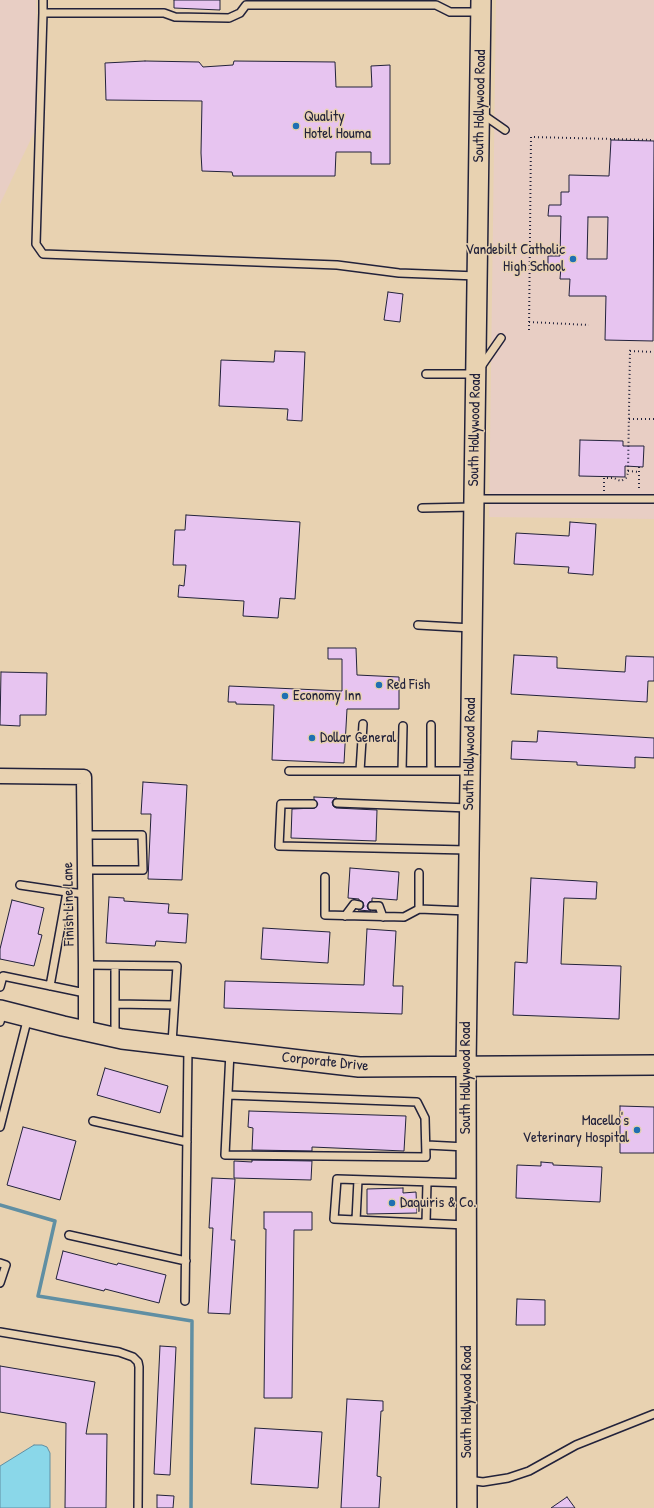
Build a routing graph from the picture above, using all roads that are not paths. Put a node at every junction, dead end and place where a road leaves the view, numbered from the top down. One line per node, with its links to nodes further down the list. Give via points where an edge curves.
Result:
1 (43, 0): 3 (lane)
2 (480, 6): 3 (lane, via 450,12 436,5 246,5 240,13 229,18 176,17 164,13); 4 (main road, South Hollywood Road)
3 (43, 13): 6 (lane, via 36,244 43,254 337,265 399,273)
4 (480, 113): 5 (lane); 6 (main road, South Hollywood Road)
5 (505, 130)
6 (477, 276): 9 (main road, South Hollywood Road)
7 (501, 338): 9 (lane)
8 (426, 374): 9 (lane)
9 (476, 374): 11 (main road, South Hollywood Road)
10 (654, 499): 11 (lane)
11 (474, 503): 12 (lane); 14 (main road, South Hollywood Road)
12 (422, 508)
13 (418, 625): 14 (lane)
14 (472, 628): 22 (main road, South Hollywood Road)
15 (363, 724): 19 (lane)
16 (403, 726): 20 (lane)
17 (431, 726): 21 (lane)
18 (289, 771): 19 (lane)
19 (360, 771): 20 (lane)
20 (402, 771): 21 (lane)
21 (431, 771): 22 (lane)
22 (470, 771): 26 (main road, South Hollywood Road)
23 (0, 776): 27 (street, Finish Line Lane, via 84,777)
24 (337, 803): 26 (lane)
25 (313, 804): 28 (lane, via 281,804 279,846)
26 (470, 808): 28 (main road, South Hollywood Road)
27 (85, 836): 29 (street, Finish Line Lane); 29 (lane, via 142,835 143,870)
28 (469, 850): 38 (main road, South Hollywood Road)
29 (85, 870): 34 (street, Finish Line Lane)
30 (419, 873): 37 (lane)
31 (325, 877): 39 (lane, via 325,916)
32 (20, 885): 33 (lane)
33 (67, 892): 34 (lane); 43 (lane)
34 (86, 894): 41 (street, Finish Line Lane)
35 (358, 904): 39 (lane, via 354,904)
36 (372, 906): 40 (lane, via 379,906)
37 (419, 909): 38 (lane); 40 (lane, via 404,917)
38 (468, 911): 55 (main road, South Hollywood Road)
39 (345, 916): 40 (lane)
40 (383, 916)
41 (86, 965): 42 (lane); 45 (street, Finish Line Lane)
42 (115, 966): 46 (lane); 47 (lane, via 177,966)
43 (50, 986): 44 (lane, via 3,976); 45 (lane)
44 (0, 988)
45 (85, 993): 50 (street, Finish Line Lane)
46 (115, 1004): 47 (lane); 51 (lane)
47 (174, 1005): 52 (lane)
48 (1, 1014): 49 (main road, Corporate Drive)
49 (28, 1017): 50 (main road, Corporate Drive); 58 (lane)
50 (86, 1031): 51 (main road, Corporate Drive)
51 (115, 1037): 52 (main road, Corporate Drive)
52 (180, 1046): 53 (main road, Corporate Drive); 59 (lane)
53 (230, 1051): 55 (main road, Corporate Drive, via 359,1067); 56 (lane)
54 (654, 1065): 55 (main road, Corporate Drive)
55 (466, 1066): 61 (main road, South Hollywood Road)
56 (228, 1094): 60 (lane, via 418,1102 425,1118); 60 (lane, via 226,1155 426,1158)
57 (93, 1121): 59 (lane)
58 (0, 1126)
59 (187, 1142): 69 (lane)
60 (427, 1145): 61 (lane)
61 (466, 1147): 64 (main road, South Hollywood Road)
62 (358, 1180): 63 (lane); 65 (lane); 65 (lane, via 337,1179 334,1219)
63 (427, 1182): 64 (lane); 66 (lane)
64 (466, 1183): 67 (main road, South Hollywood Road)
65 (356, 1220): 66 (lane)
66 (426, 1223): 67 (lane)
67 (466, 1225): 75 (main road, South Hollywood Road)
68 (69, 1235): 69 (lane)
69 (186, 1261): 72 (lane)
70 (0, 1263): 71 (lane, via 6,1265)
71 (0, 1283)
72 (185, 1300)
73 (0, 1332): 76 (lane, via 118,1352 133,1357 138,1362)
74 (654, 1414): 75 (lane, via 576,1445 529,1471 508,1478 482,1482)
75 (467, 1480): 77 (main road, South Hollywood Road)
76 (138, 1508)
77 (467, 1508)

